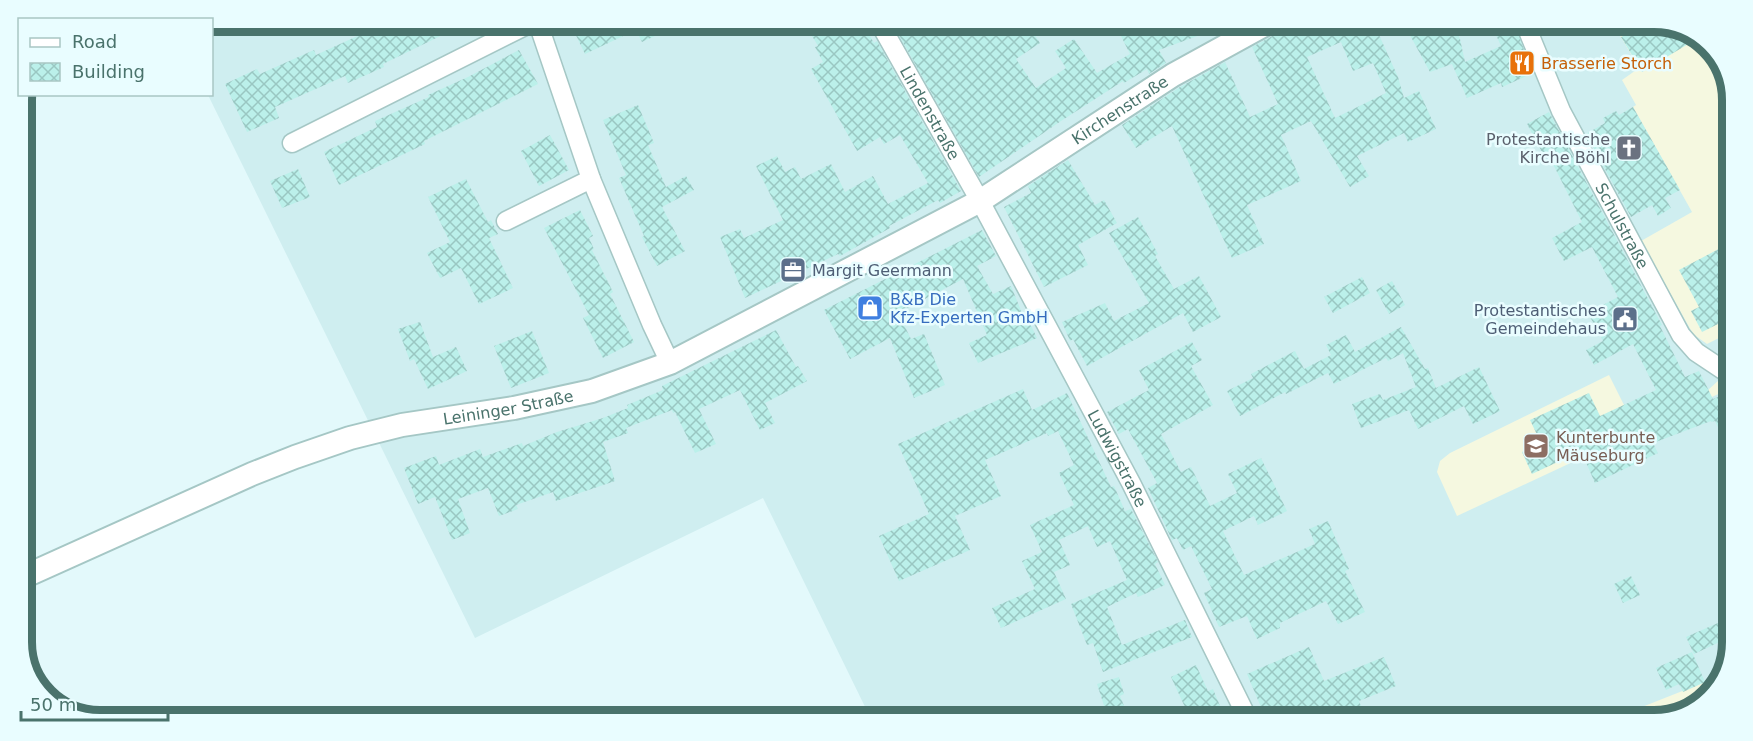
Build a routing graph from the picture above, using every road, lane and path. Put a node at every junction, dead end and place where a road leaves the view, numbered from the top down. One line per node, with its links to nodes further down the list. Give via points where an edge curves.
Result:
1 (513, 32): 6 (street)
2 (541, 32): 7 (street)
3 (885, 32): 8 (street, Lindenstraße)
4 (1251, 32): 8 (street, Kirchenstraße, via 1173,75)
5 (1528, 32): 11 (street, Schulstraße, via 1561,111 1681,335 1696,352)
6 (292, 143)
7 (591, 179): 9 (street); 10 (street)
8 (980, 201): 10 (street, Leininger Straße); 13 (street, Ludwigstraße, via 1131,483)
9 (506, 221)
10 (670, 363): 12 (street, Leininger Straße, via 592,391 350,438 252,474)
11 (1722, 369)
12 (32, 573)
13 (1244, 710)

